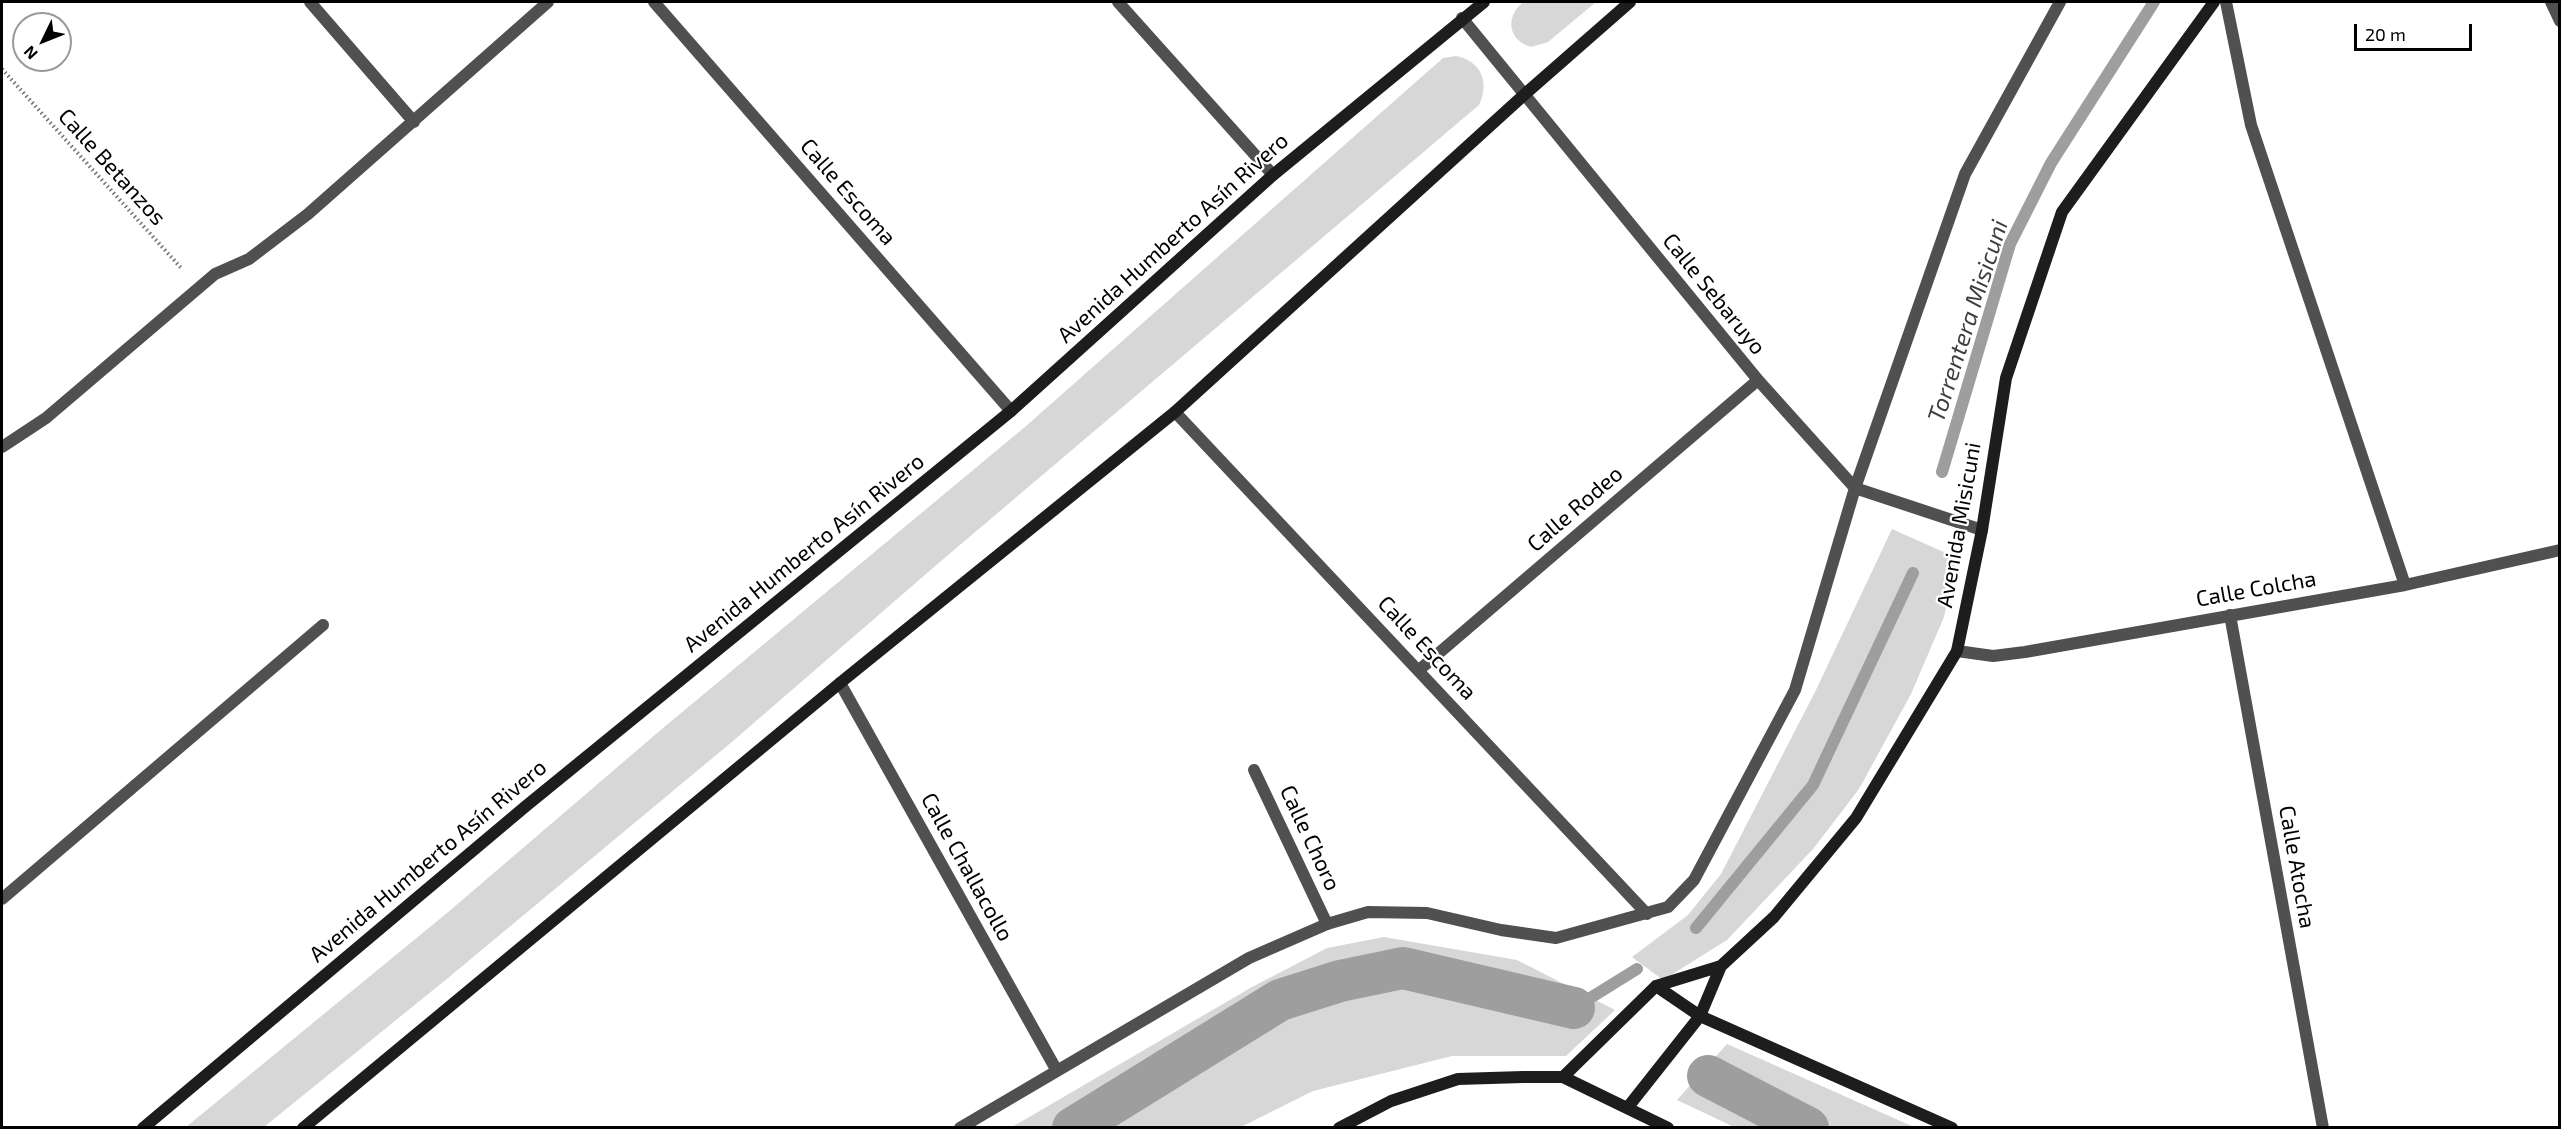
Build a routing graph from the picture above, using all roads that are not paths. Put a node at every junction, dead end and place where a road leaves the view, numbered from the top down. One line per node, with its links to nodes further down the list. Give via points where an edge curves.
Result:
1 (310, 2): 14 (street)
2 (548, 2): 14 (street)
3 (654, 2): 17 (street, Calle Escoma)
4 (1118, 2): 15 (street)
5 (1484, 2): 11 (street, Avenida Humberto Asín Rivero)
6 (1630, 2): 13 (street)
7 (2060, 2): 20 (street, via 1965,174)
8 (2214, 2): 21 (street, Avenida Misicuni, via 2062,212 2006,378)
9 (2226, 2): 23 (street, via 2251,125)
10 (2551, 2): 12 (street)
11 (1462, 18): 13 (street, Calle Sebaruyo); 15 (street, Avenida Humberto Asín Rivero)
12 (2559, 21)
13 (1525, 94): 16 (street, Calle Sebaruyo); 18 (street)
14 (414, 122): 19 (street, via 283,234 249,260 215,274 46,418)
15 (1273, 175): 17 (street, Avenida Humberto Asín Rivero)
16 (1758, 380): 20 (street, Calle Sebaruyo); 27 (street, Calle Rodeo)
17 (1011, 411): 39 (street, Avenida Humberto Asín Rivero, via 526,806)
18 (1175, 412): 27 (street, Calle Escoma); 28 (street)
19 (2, 447)
20 (1855, 488): 21 (street, Calle Sebaruyo); 31 (street, via 1795,690 1694,880 1668,907)
21 (1982, 530): 26 (street, Avenida Misicuni)
22 (2559, 550): 23 (street, Calle Colcha)
23 (2405, 585): 24 (street, Calle Colcha)
24 (2230, 615): 26 (street, Calle Colcha, via 1994,656); 45 (street, Calle Atocha)
25 (323, 625): 30 (street)
26 (1957, 651): 33 (street, Avenida Misicuni, via 1856,818 1774,917)
27 (1419, 670): 31 (street, Calle Escoma)
28 (840, 683): 36 (street, Calle Challacollo); 40 (street)
29 (1254, 770): 32 (street, Calle Choro)
30 (2, 899)
31 (1647, 914): 32 (street, via 1556,938 1427,913 1368,912)
32 (1327, 924): 36 (street, via 1249,958)
33 (1721, 966): 34 (street, Avenida Misicuni); 35 (street)
34 (1656, 986): 35 (street); 37 (street)
35 (1700, 1016): 38 (street); 44 (street)
36 (1057, 1071): 41 (street)
37 (1563, 1077): 38 (street); 42 (street, via 1458,1079 1391,1101)
38 (1628, 1107): 43 (street)
39 (143, 1128)
40 (303, 1128)
41 (960, 1128)
42 (1339, 1128)
43 (1668, 1128)
44 (1953, 1128)
45 (2323, 1128)

